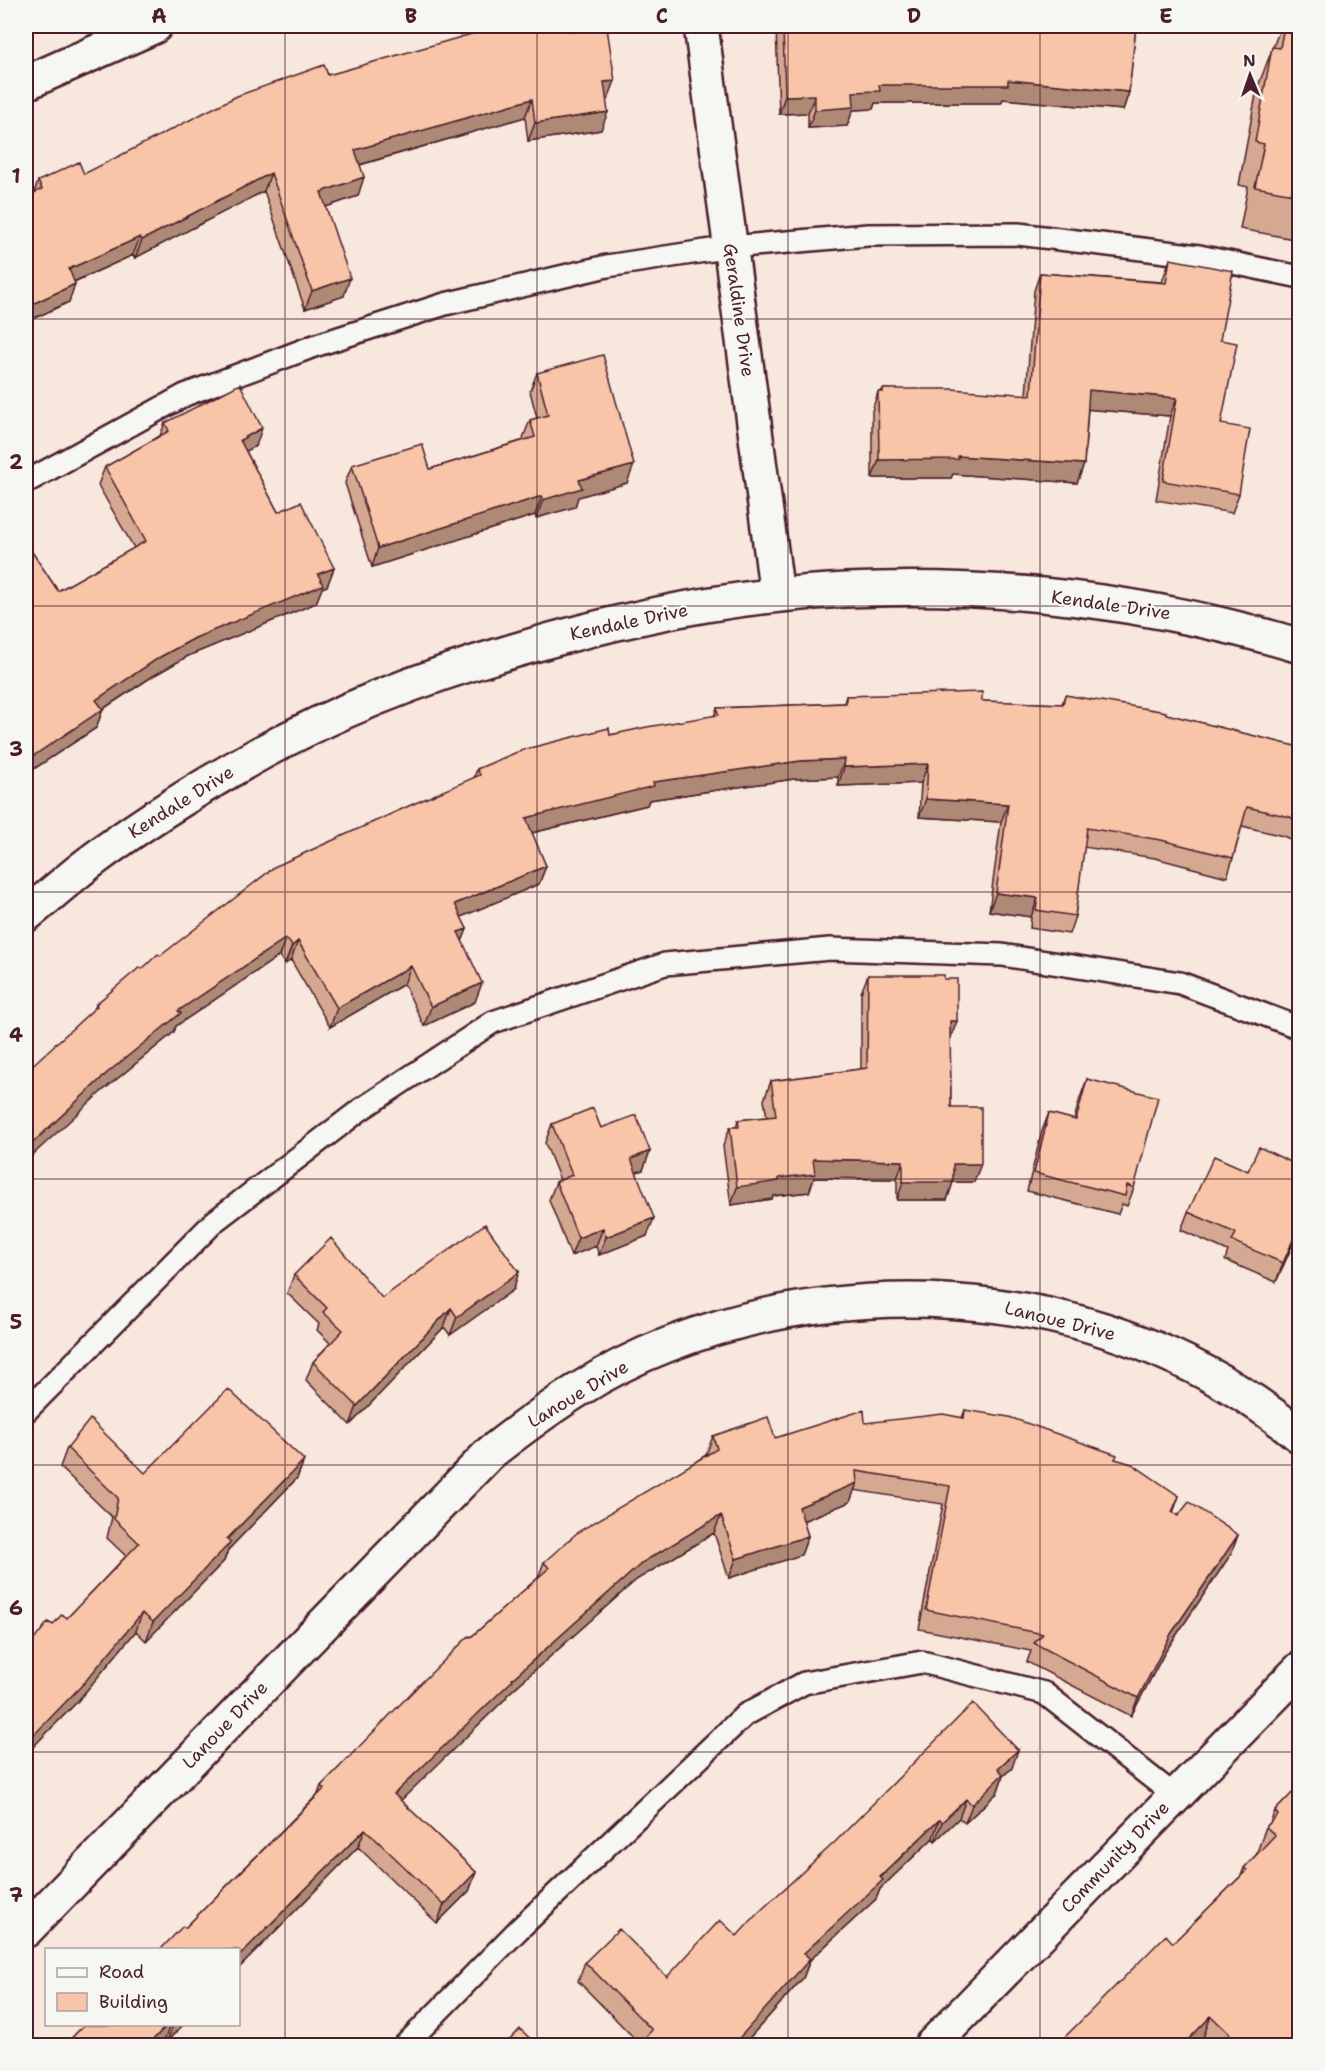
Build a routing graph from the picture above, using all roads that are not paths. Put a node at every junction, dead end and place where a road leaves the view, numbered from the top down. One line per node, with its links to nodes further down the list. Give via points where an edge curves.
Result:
1 (155, 26): 3 (street)
2 (701, 26): 4 (street, Geraldine Drive)
3 (26, 83)
4 (730, 247): 5 (lane, via 868,234 1018,234 1199,256); 6 (lane, via 608,266 445,304 314,346 184,395); 7 (street, Geraldine Drive)
5 (1299, 277)
6 (26, 482)
7 (777, 595): 8 (street, Kendale Drive, via 856,589 960,589 1063,597 1165,612); 9 (street, Kendale Drive, via 679,610 568,634 458,667 356,706 263,752 174,804 89,863)
8 (1299, 646)
9 (26, 915)
10 (1299, 1028): 11 (lane, via 1180,983 1002,955 830,949 664,964 494,1022 360,1110 215,1221)
11 (26, 1411)
12 (1299, 1436): 15 (street, Lanoue Drive, via 1230,1387 1174,1358 1116,1334 993,1304 867,1299 730,1322 665,1345 544,1410 490,1453)
13 (1299, 1670): 14 (street, Community Drive)
14 (1175, 1796): 16 (lane, via 1044,1693 922,1662 804,1683 745,1715 518,1930); 17 (street, Community Drive)
15 (26, 1930)
16 (404, 2046)
17 (932, 2046)

